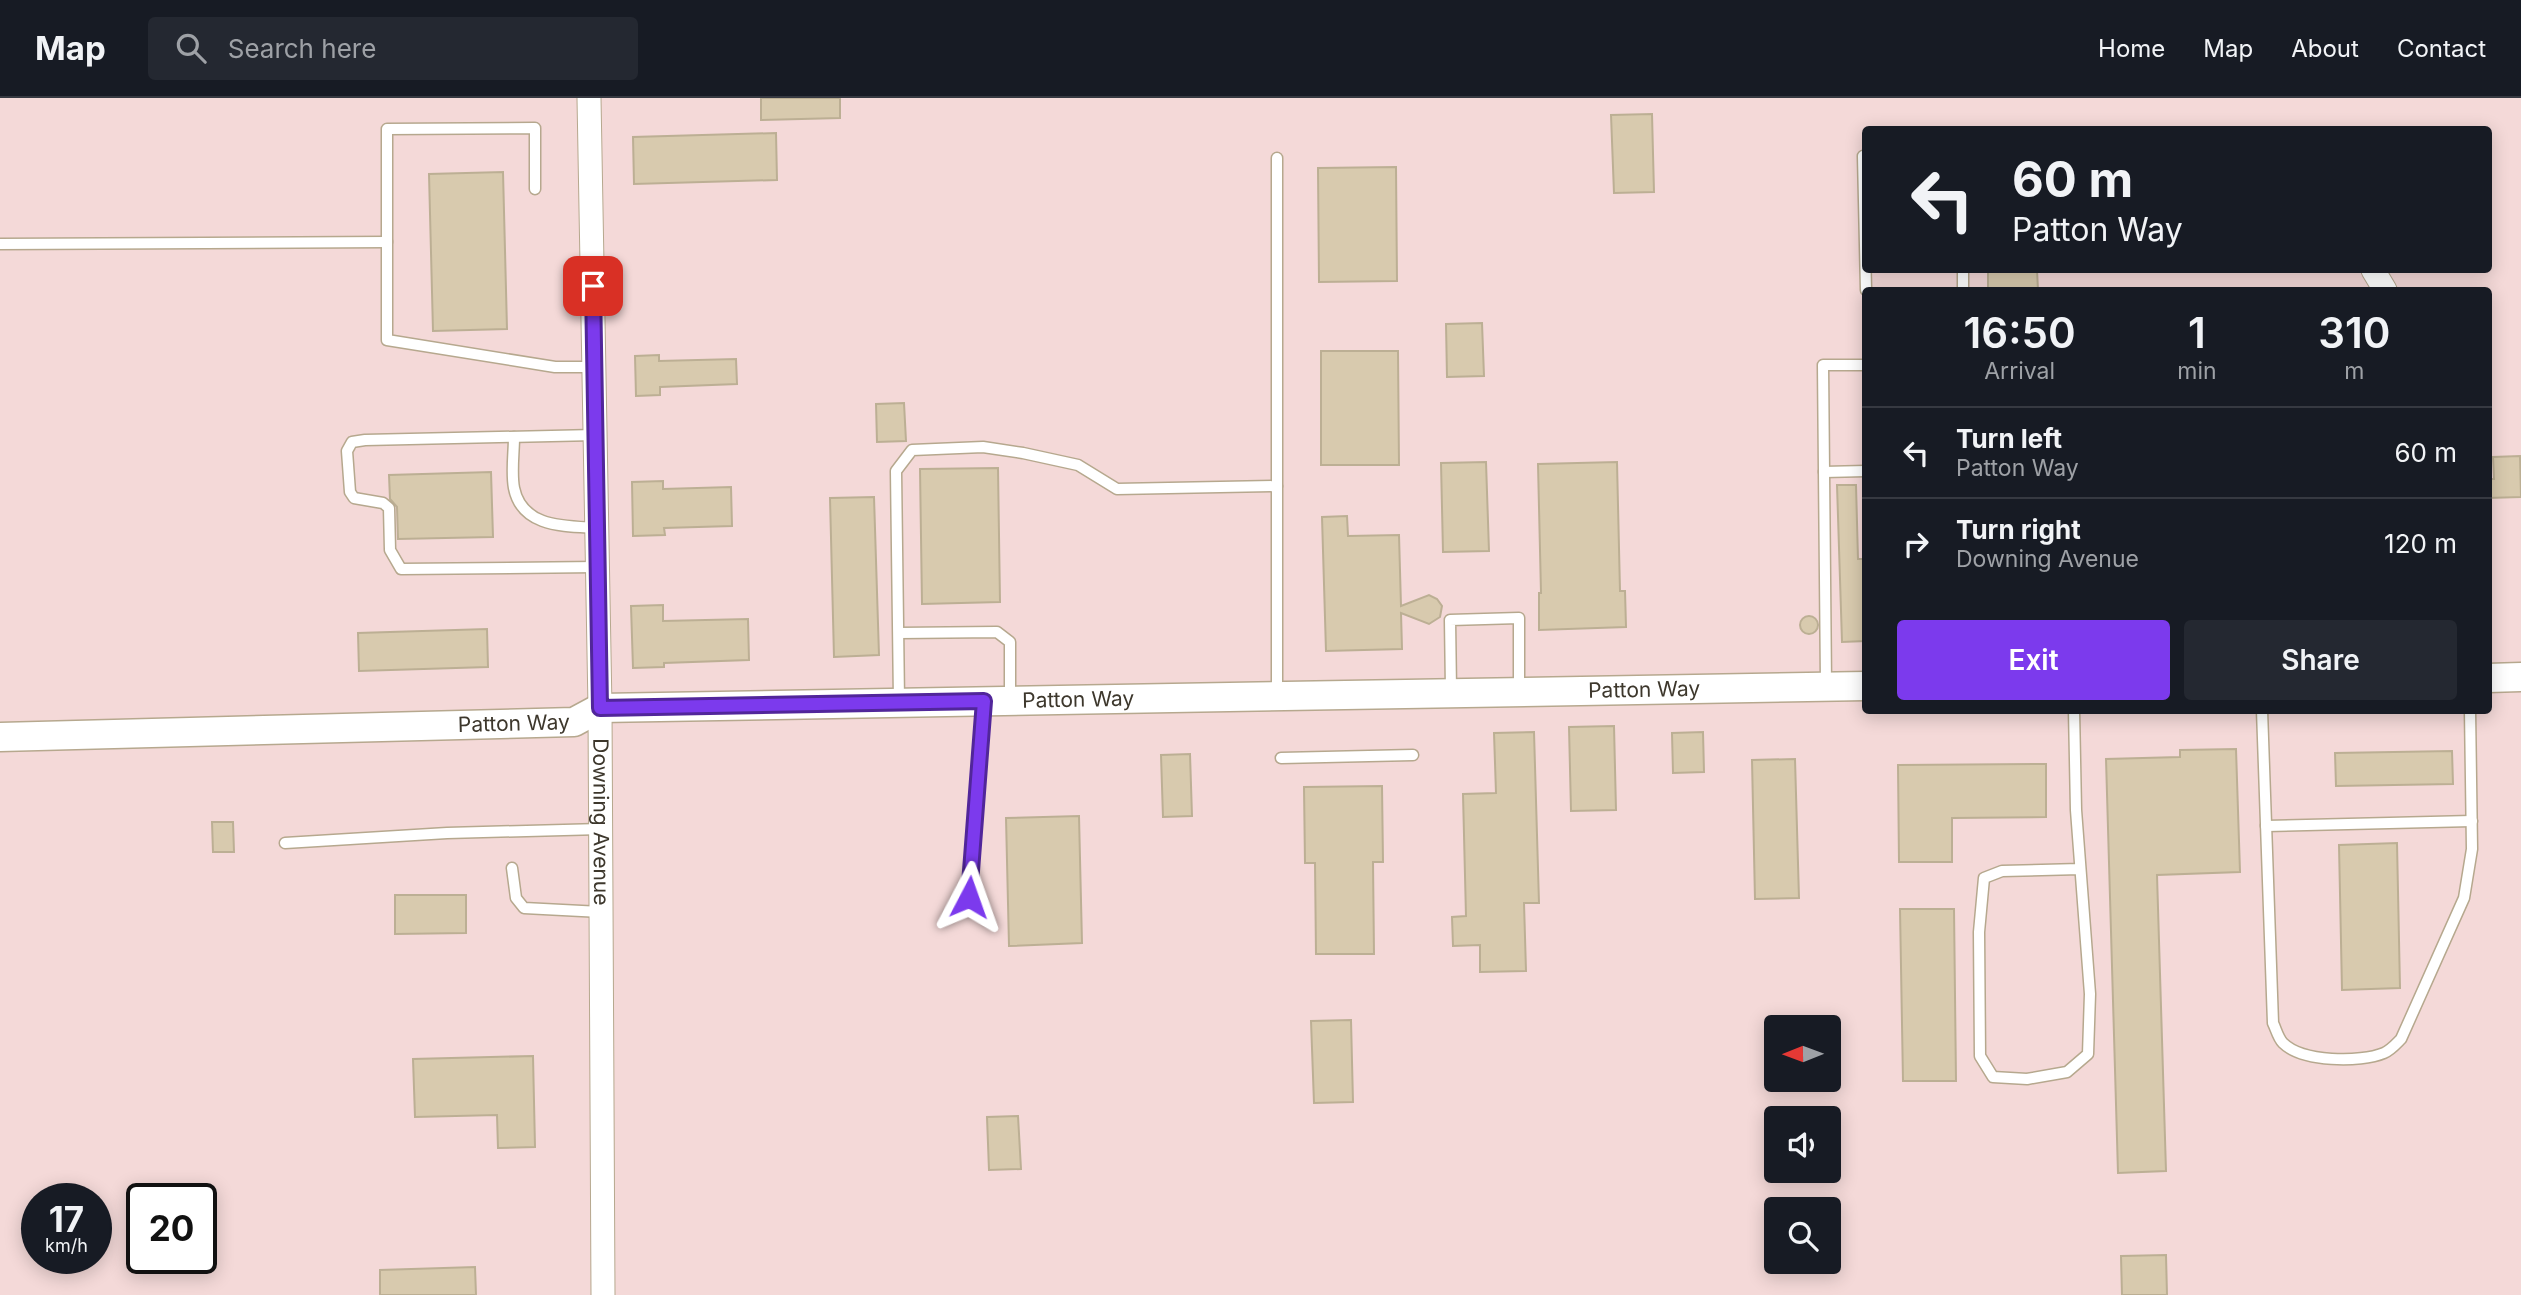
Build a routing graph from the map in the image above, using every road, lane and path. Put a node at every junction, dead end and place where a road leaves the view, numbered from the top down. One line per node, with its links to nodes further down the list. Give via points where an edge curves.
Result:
1 (589, 98): 7 (street, Downing Avenue)
2 (1277, 158): 12 (lane)
3 (535, 189): 4 (lane, via 535,128 387,129)
4 (387, 242): 5 (lane); 7 (lane, via 387,340 555,367)
5 (0, 244)
6 (1862, 365): 11 (lane, via 1822,365)
7 (594, 367): 8 (street, Downing Avenue)
8 (595, 435): 9 (lane); 13 (street, Downing Avenue)
9 (514, 437): 13 (lane, via 514,488 521,503 537,520 553,526); 14 (lane, via 352,442 346,451 350,492 354,499 383,503 388,508 390,550 401,569)
10 (1862, 471): 11 (lane)
11 (1824, 472): 19 (lane)
12 (1277, 486): 15 (lane, via 1117,489 1078,465 1023,453 983,447 912,450 896,471); 22 (lane)
13 (597, 528): 14 (street, Downing Avenue)
14 (597, 566): 25 (street, Downing Avenue)
15 (899, 633): 23 (lane, via 997,632 1010,642); 24 (lane)
16 (2521, 677): 17 (street)
17 (2492, 678)
18 (1862, 686): 19 (street, Patton Way)
19 (1826, 687): 20 (street, Patton Way)
20 (1519, 692): 21 (street, Patton Way); 21 (lane, via 1519,618 1450,620)
21 (1451, 693): 22 (street, Patton Way)
22 (1277, 696): 23 (street, Patton Way)
23 (997, 701): 24 (street, Patton Way); 38 (lane)
24 (900, 703): 25 (street, Patton Way)
25 (600, 708): 29 (street, Patton Way, via 574,722); 34 (street, Downing Avenue)
26 (2074, 714): 37 (lane)
27 (2262, 714): 33 (lane)
28 (2470, 714): 32 (lane)
29 (0, 737)
30 (1413, 755): 31 (lane)
31 (1281, 758)
32 (2472, 821): 33 (lane); 33 (lane, via 2464,898 2401,1038 2388,1052 2373,1057 2321,1059 2299,1054 2281,1041 2273,1023)
33 (2266, 825)
34 (600, 829): 35 (lane, via 447,832); 39 (street, Downing Avenue)
35 (285, 843)
36 (512, 868): 39 (lane, via 516,898 524,908)
37 (2080, 869): 37 (lane, via 2090,994 2088,1054 2067,1072 2027,1079 1993,1077 1980,1056 1979,932 1984,878 2002,871)
38 (969, 897)
39 (601, 912): 40 (street, Downing Avenue)
40 (603, 1295)

